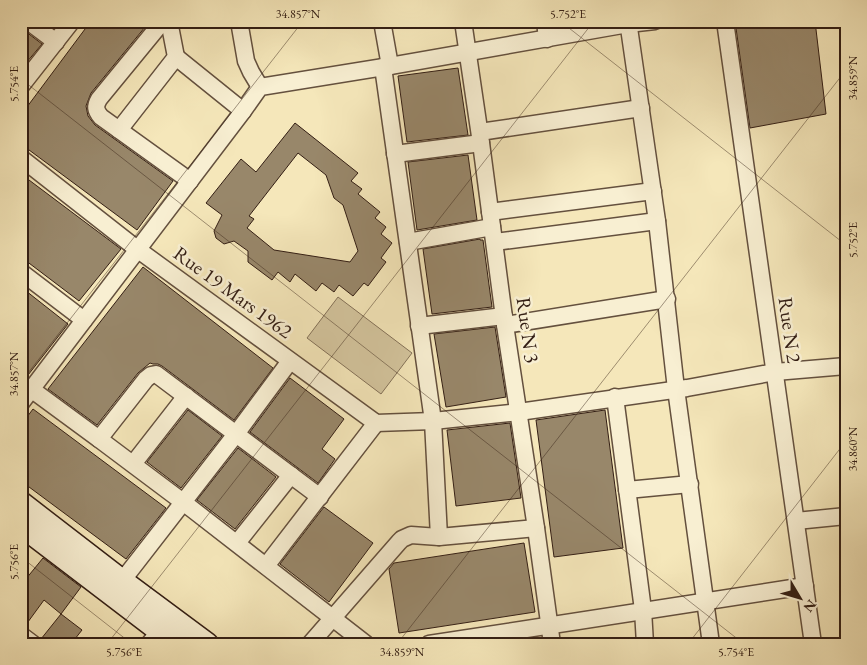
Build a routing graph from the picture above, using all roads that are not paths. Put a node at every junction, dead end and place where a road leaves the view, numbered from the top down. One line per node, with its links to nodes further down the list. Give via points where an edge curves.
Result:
1 (28, 21): 13 (street)
2 (72, 21): 13 (street)
3 (163, 21): 21 (street, via 96,105 98,114)
4 (169, 21): 15 (street)
5 (239, 21): 18 (street, via 246,61)
6 (382, 21): 16 (street)
7 (463, 21): 14 (street, Rue N 3)
8 (545, 21): 12 (street)
9 (655, 21): 11 (street)
10 (725, 21): 38 (street, Rue N 2)
11 (628, 23): 12 (street); 19 (street)
12 (547, 38): 14 (street)
13 (56, 42): 17 (street)
14 (468, 52): 16 (street); 22 (street, Rue N 3)
15 (176, 57): 20 (street); 21 (street)
16 (386, 67): 18 (street); 23 (street)
17 (21, 86)
18 (260, 87): 20 (street)
19 (641, 108): 22 (street); 26 (street)
20 (243, 111): 25 (street)
21 (119, 130): 25 (street)
22 (481, 138): 23 (street); 28 (street, Rue N 3)
23 (395, 154): 29 (street)
24 (21, 158): 30 (street, Rue 19 Mars 1962)
25 (190, 181): 30 (street)
26 (653, 191): 27 (street); 28 (street)
27 (657, 222): 28 (street); 32 (street)
28 (492, 227): 29 (street); 34 (street, Rue N 3)
29 (408, 242): 35 (street)
30 (137, 249): 33 (street); 36 (street, Rue 19 Mars 1962)
31 (21, 272): 33 (street)
32 (666, 299): 34 (street); 40 (street)
33 (84, 320): 39 (street)
34 (504, 321): 35 (street); 44 (street, Rue N 3)
35 (419, 326): 45 (street)
36 (290, 361): 46 (street, Rue 19 Mars 1962); 47 (street)
37 (846, 366): 38 (street)
38 (775, 372): 40 (street); 57 (street, Rue N 2)
39 (31, 389): 43 (street); 48 (street)
40 (676, 389): 42 (street); 51 (street)
41 (186, 396): 47 (street); 48 (street, via 156,374 151,375); 49 (street)
42 (615, 397): 44 (street); 52 (street)
43 (21, 403)
44 (518, 412): 45 (street); 59 (street, Rue N 3)
45 (433, 421): 46 (street); 60 (street)
46 (376, 423): 53 (street)
47 (236, 434): 50 (street); 54 (street)
48 (99, 439): 49 (street)
49 (133, 464): 54 (street)
50 (290, 475): 53 (street); 61 (street)
51 (690, 484): 52 (street); 65 (street)
52 (627, 490): 66 (street)
53 (320, 497): 62 (street)
54 (183, 502): 61 (street); 63 (street)
55 (21, 503): 63 (street)
56 (846, 516): 57 (street)
57 (796, 521): 64 (street, Rue N 2)
58 (21, 524): 69 (street)
59 (536, 528): 60 (street); 68 (street, Rue N 3)
60 (439, 537): 67 (street, via 411,535 402,539)
61 (237, 543): 62 (street)
62 (266, 566): 67 (street)
63 (122, 581): 69 (street)
64 (805, 586): 65 (street); 79 (street, Rue N 2)
65 (706, 601): 66 (street); 78 (street)
66 (643, 610): 68 (street); 77 (street)
67 (333, 617): 73 (street); 74 (street)
68 (549, 625): 75 (street); 76 (street, Rue N 3)
69 (164, 634): 72 (street)
70 (21, 635): 71 (street)
71 (33, 644)
72 (207, 644)
73 (310, 644)
74 (366, 644)
75 (429, 644)
76 (552, 644)
77 (645, 644)
78 (711, 644)
79 (813, 644)

